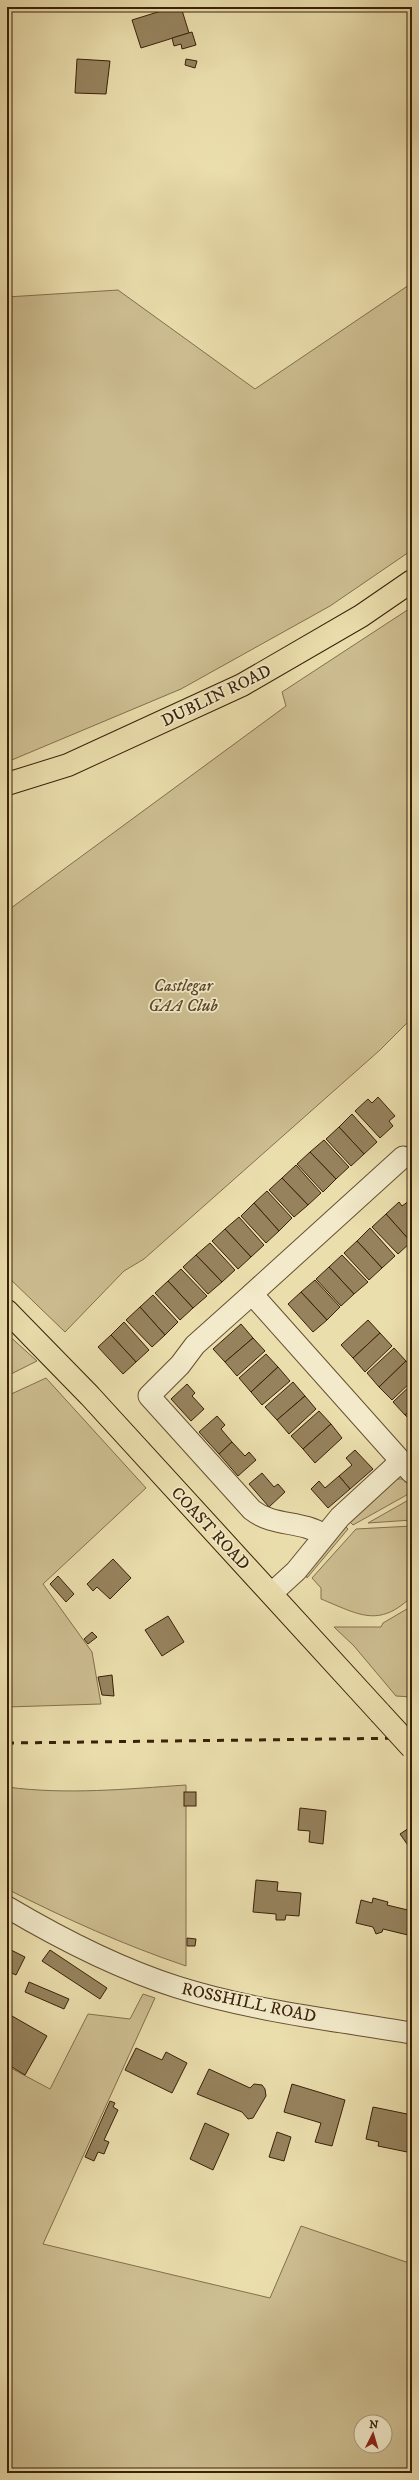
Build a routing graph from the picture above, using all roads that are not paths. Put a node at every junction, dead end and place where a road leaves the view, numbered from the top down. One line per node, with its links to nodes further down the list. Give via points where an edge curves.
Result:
1 (412, 581): 2 (main road, DUBLIN ROAD, via 361,616 242,685 68,765)
2 (7, 784)
3 (403, 1157): 4 (street)
4 (252, 1294): 6 (street); 7 (street, via 195,1345 180,1365 149,1396 252,1510 274,1522 304,1524)
5 (7, 1311): 8 (main road, COAST ROAD, via 69,1373)
6 (406, 1467): 7 (street)
7 (324, 1535): 8 (street, via 296,1571)
8 (272, 1593): 9 (main road, COAST ROAD, bridge)
9 (412, 1748)
10 (7, 1907): 11 (street, ROSSHILL ROAD, via 62,1939 108,1961 177,1987 230,2001)
11 (412, 2033)

